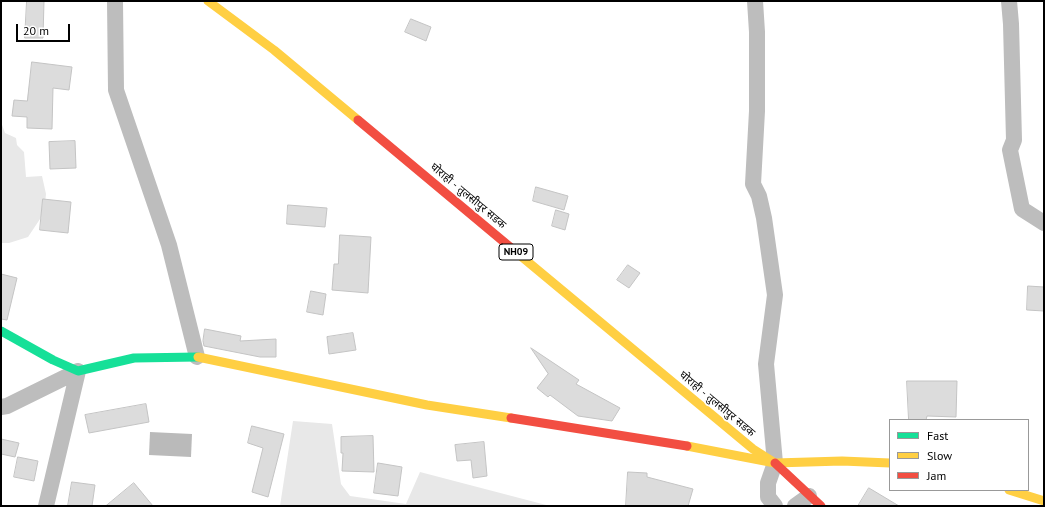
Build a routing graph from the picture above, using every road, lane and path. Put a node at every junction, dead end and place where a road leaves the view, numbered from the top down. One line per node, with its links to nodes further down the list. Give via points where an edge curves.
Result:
1 (114, 1): 7 (street, via 116,90 169,245)
2 (208, 1): 10 (street, घोराही - तुलसीपुर सडक / NH09, via 274,50 753,449)
3 (755, 1): 10 (street, via 757,111 754,184 764,218 775,295 766,364)
4 (1009, 1): 5 (street, via 1014,140 1010,150 1022,209)
5 (1044, 223)
6 (1, 331): 8 (street)
7 (197, 357): 8 (street, via 134,358); 10 (street, via 427,405 714,450)
8 (78, 371): 9 (street); 15 (street)
9 (1, 407)
10 (775, 463): 11 (street); 13 (street, घोराही - तुलसीपुर सडक / NH09); 16 (street, via 768,483 768,497)
11 (889, 463)
12 (1012, 491): 14 (street)
13 (815, 501): 17 (street)
14 (1044, 501)
15 (46, 506)
16 (776, 506)
17 (795, 506)

